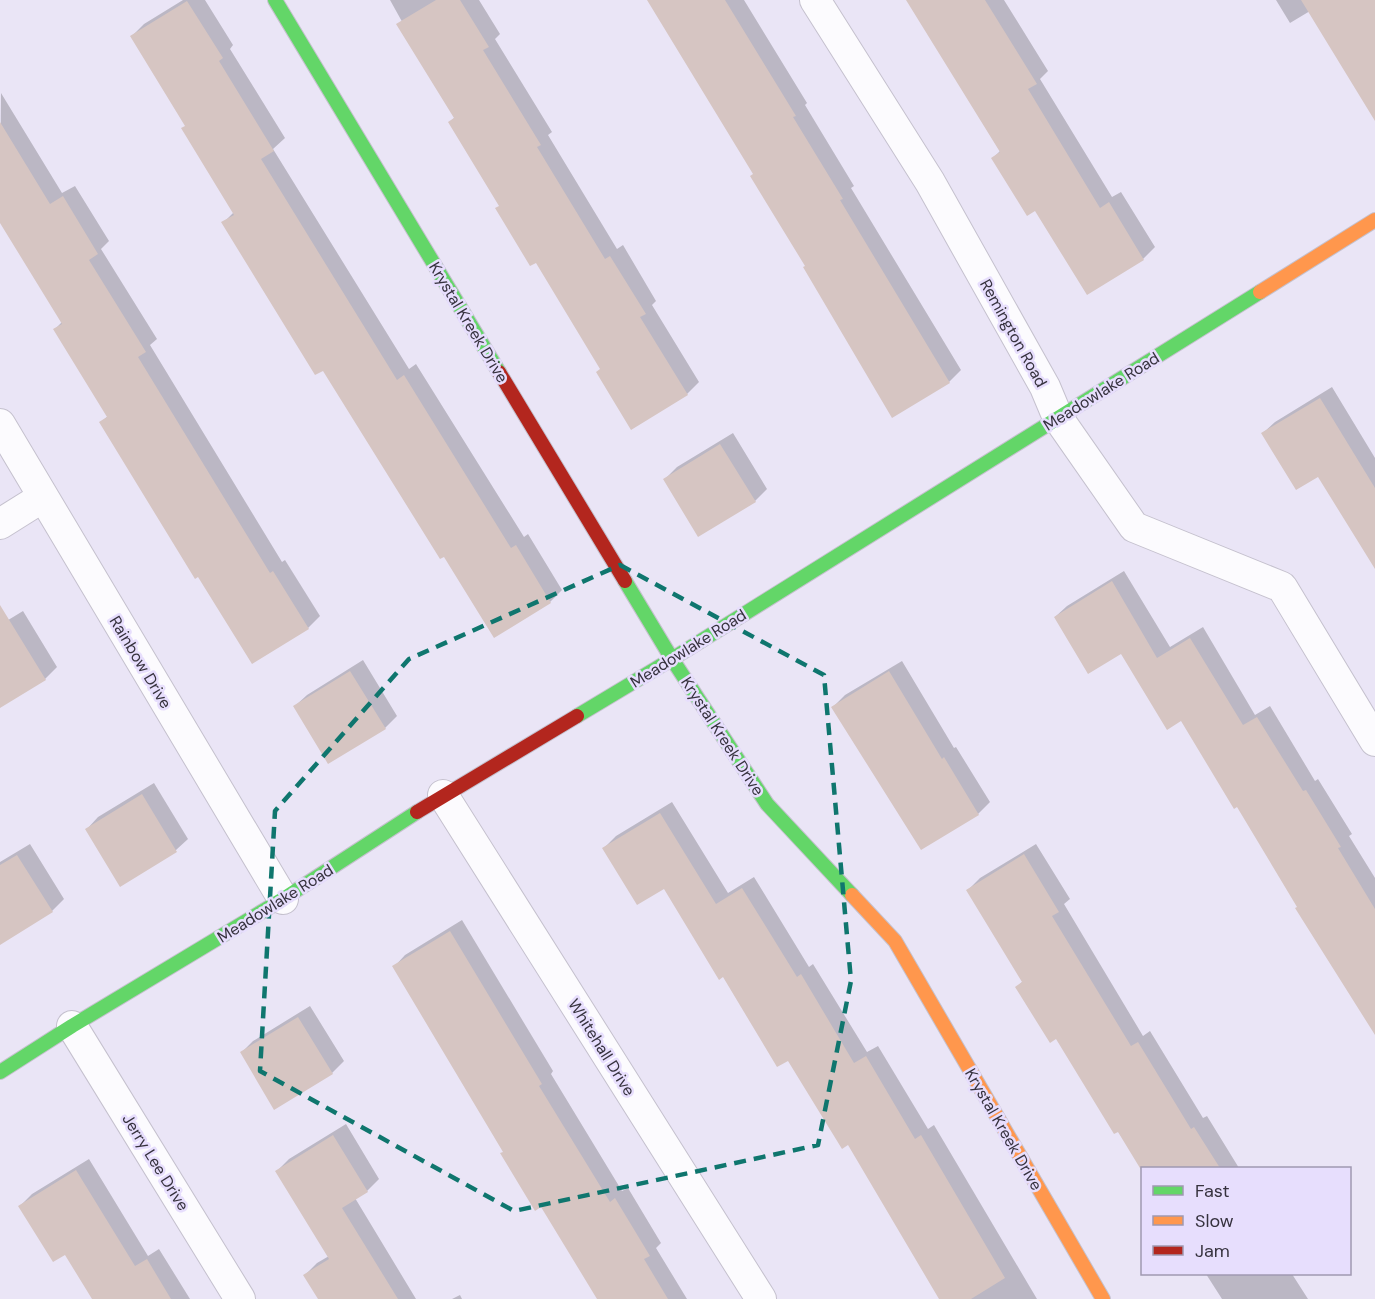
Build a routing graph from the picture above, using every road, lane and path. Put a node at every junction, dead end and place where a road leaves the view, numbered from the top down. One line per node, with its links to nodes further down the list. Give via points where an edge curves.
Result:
1 (275, 0): 8 (street, Krystal Kreek Drive)
2 (815, 0): 4 (street, Remington Road, via 930,182 1045,387)
3 (1375, 220): 4 (street, Meadowlake Road)
4 (1058, 418): 8 (street, Meadowlake Road); 9 (street, Remington Road, via 1134,527 1282,587)
5 (0, 424): 6 (street, Rainbow Drive)
6 (43, 497): 7 (street); 11 (street, Rainbow Drive)
7 (0, 524)
8 (672, 659): 10 (street, Meadowlake Road); 16 (street, Krystal Kreek Drive, via 767,804 895,941)
9 (1375, 741)
10 (443, 795): 11 (street, Meadowlake Road); 15 (street, Whitehall Drive)
11 (283, 899): 12 (street, Meadowlake Road)
12 (72, 1026): 13 (street, Meadowlake Road); 14 (street, Jerry Lee Drive)
13 (0, 1072)
14 (240, 1299)
15 (761, 1299)
16 (1103, 1299)

